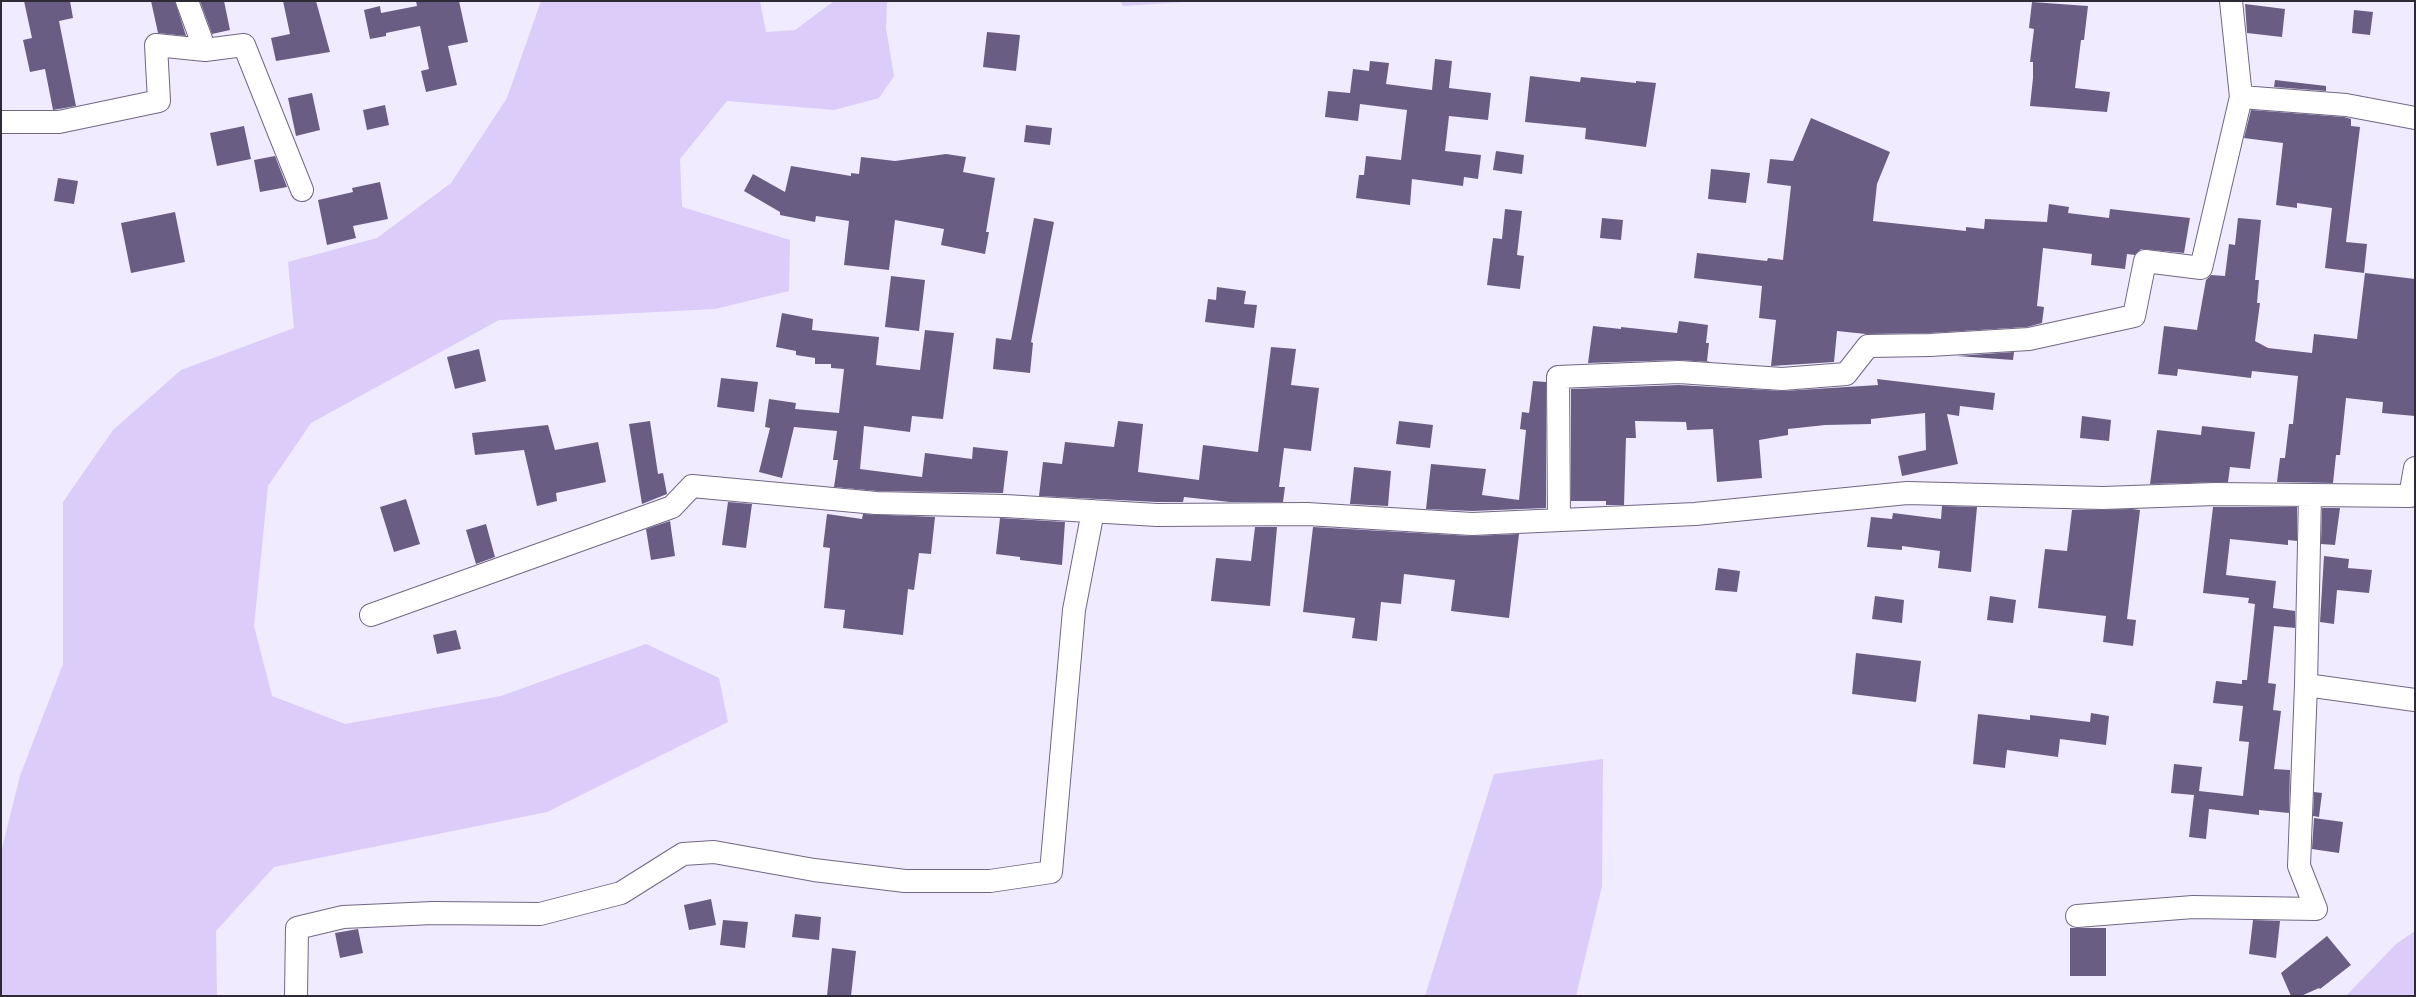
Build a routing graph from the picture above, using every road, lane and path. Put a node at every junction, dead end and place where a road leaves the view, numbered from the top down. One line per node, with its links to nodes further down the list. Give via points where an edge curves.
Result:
1 (187, 1): 3 (street)
2 (2231, 1): 4 (street)
3 (205, 50): 6 (street, via 156,45 158,101 59,122); 7 (street, via 244,45)
4 (2240, 97): 5 (street, via 2346,105); 11 (street, via 2200,268 2144,262 2134,316 2029,339 1868,346 1846,374 1782,380 1679,372 1558,377)
5 (2415, 118)
6 (1, 122)
7 (302, 190)
8 (2415, 468): 9 (street, via 2410,496)
9 (2310, 495): 11 (street, via 2215,494 2102,498 1906,494 1696,514); 13 (street)
10 (1093, 511): 11 (street, via 1157,515 1306,514 1472,524); 12 (street, via 876,503 692,486 672,507); 16 (street, via 1074,610 1051,872 990,881 905,881 814,870 714,852 683,854 621,893 540,914 433,913 343,917 297,928)
11 (1559, 520)
12 (371, 615)
13 (2306, 685): 14 (street); 15 (street, via 2299,866 2316,909 2193,907)
14 (2415, 700)
15 (2077, 916)
16 (296, 996)

